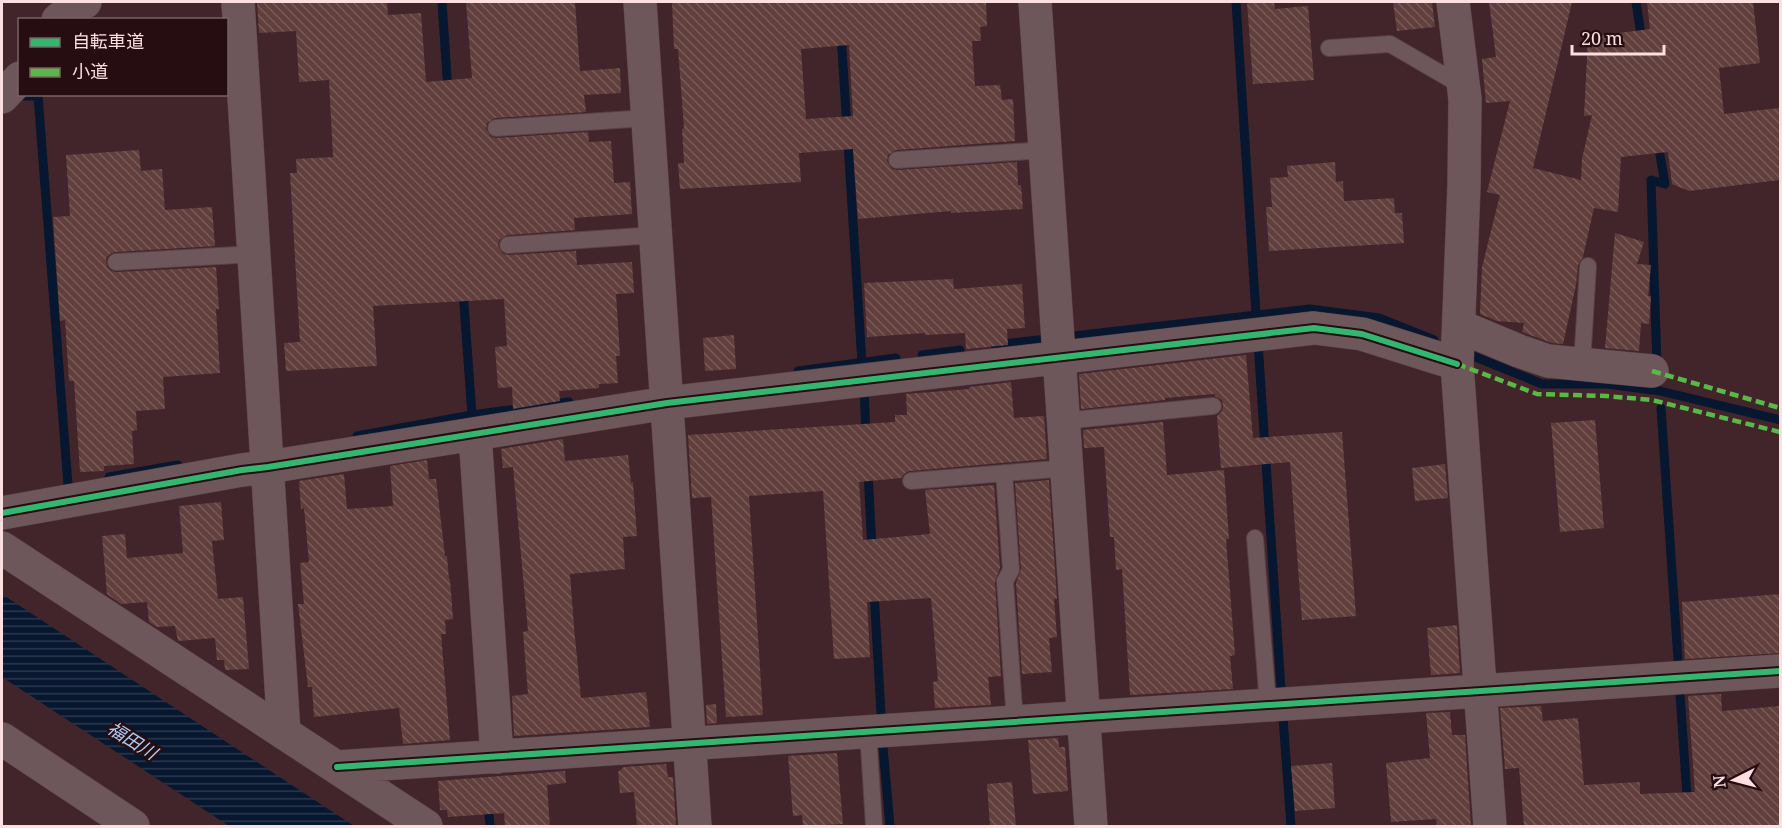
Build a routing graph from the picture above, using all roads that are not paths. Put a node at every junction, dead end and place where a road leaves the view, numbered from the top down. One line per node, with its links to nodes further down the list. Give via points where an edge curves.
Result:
1 (85, 2): 6 (street)
2 (238, 2): 17 (street)
3 (640, 2): 11 (street)
4 (1035, 2): 13 (street)
5 (1453, 2): 9 (street)
6 (60, 18)
7 (1329, 48): 9 (lane, via 1390,44)
8 (18, 80): 10 (street)
9 (1464, 87): 21 (street)
10 (2, 97)
11 (647, 118): 12 (lane); 15 (street)
12 (496, 128)
13 (1045, 150): 14 (lane); 20 (street)
14 (897, 160)
15 (655, 235): 16 (lane); 24 (street)
16 (508, 245)
17 (254, 254): 18 (lane); 28 (street)
18 (117, 262)
19 (1588, 266): 22 (lane)
20 (1058, 345): 21 (street, via 1314,328); 24 (street); 26 (street)
21 (1458, 345): 22 (street, via 1519,351 1548,361); 36 (street)
22 (1582, 364): 23 (street)
23 (1652, 371)
24 (666, 395): 27 (street); 43 (street)
25 (1213, 406): 26 (lane)
26 (1063, 421): 29 (street)
27 (475, 434): 28 (street); 44 (street)
28 (267, 457): 32 (street, via 242,470); 41 (street)
29 (1067, 468): 30 (lane); 38 (street)
30 (1004, 473): 31 (lane); 39 (lane, via 1011,570 1005,581)
31 (911, 481)
32 (2, 513)
33 (1255, 538): 37 (lane)
34 (2, 548): 41 (street)
35 (1780, 671): 36 (street)
36 (1481, 691): 37 (street); 51 (street)
37 (1268, 705): 38 (street)
38 (1083, 718): 39 (street); 50 (street)
39 (1016, 722): 40 (street)
40 (868, 732): 43 (street); 49 (lane)
41 (284, 733): 45 (street)
42 (2, 739): 46 (street)
43 (689, 744): 44 (street); 48 (street)
44 (497, 756): 45 (street)
45 (337, 767): 47 (street)
46 (133, 826)
47 (426, 826)
48 (695, 826)
49 (874, 826)
50 (1091, 826)
51 (1490, 826)

